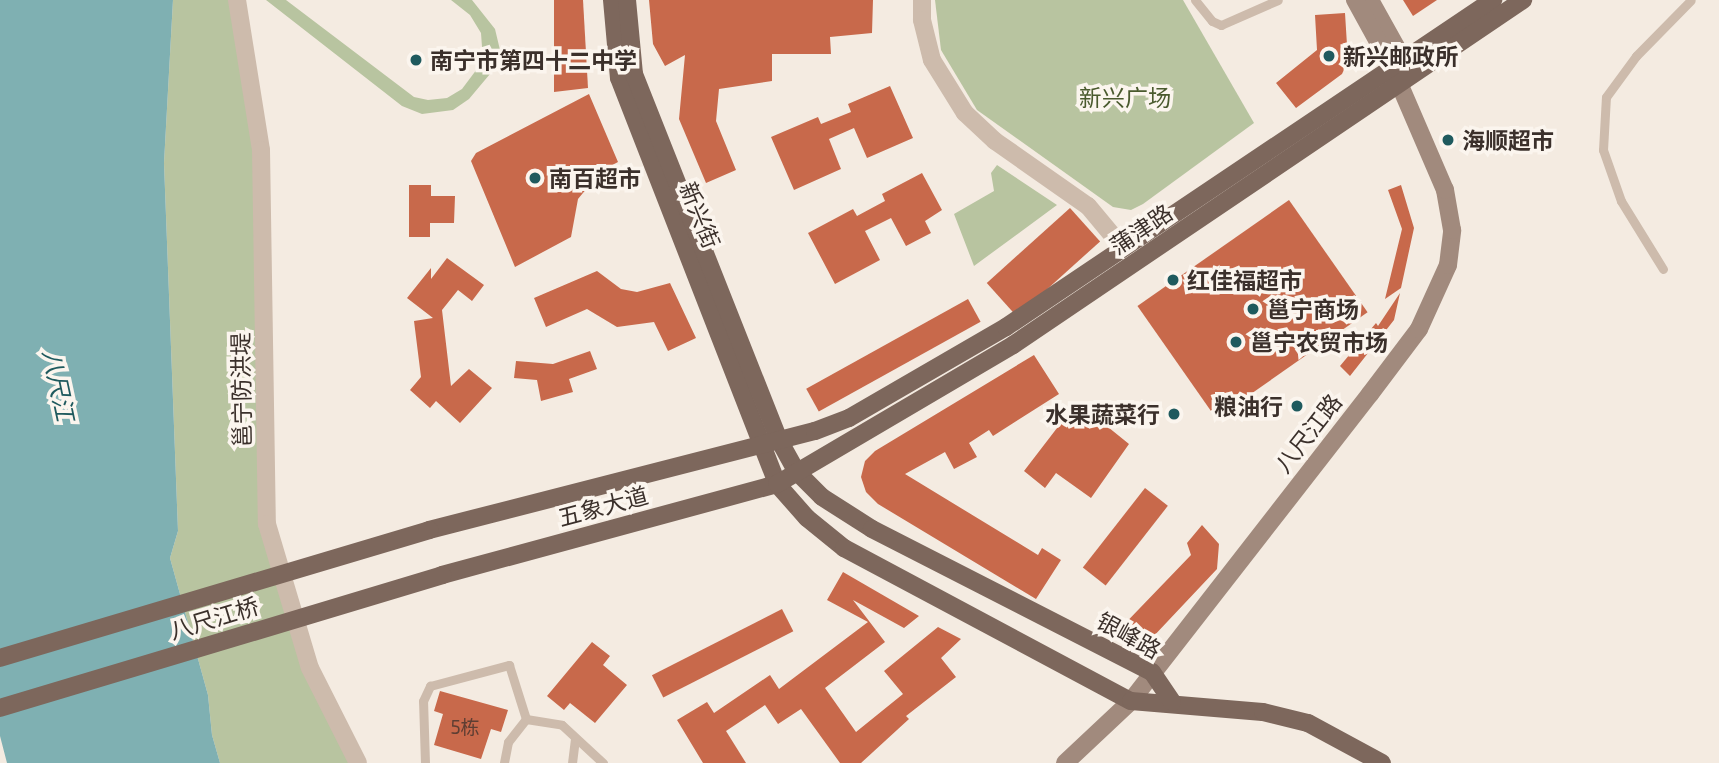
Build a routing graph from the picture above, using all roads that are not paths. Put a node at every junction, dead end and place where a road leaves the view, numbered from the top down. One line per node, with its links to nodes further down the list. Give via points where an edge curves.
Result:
1 (237, 0): 28 (street, 邕宁防洪堤, via 261,150 267,524 310,668)
2 (612, 0): 15 (main road, 新兴街, via 619,78)
3 (627, 0): 15 (main road, 新兴街, via 634,74)
4 (922, 0): 13 (street, via 932,60 965,113 995,141 1088,206)
5 (1195, 0): 6 (lane, via 1221,25)
6 (1278, 0)
7 (1355, 0): 12 (street)
8 (1370, 0): 12 (street)
9 (1493, 0): 12 (main road, 蒲津路)
10 (1523, 0): 12 (main road, 蒲津路)
11 (1691, 0): 14 (lane, via 1636,56 1606,97 1603,150 1621,201)
12 (1399, 72): 13 (main road, 蒲津路); 16 (main road, 蒲津路, via 1013,345); 21 (street, 八尺江路, via 1445,190 1452,230 1448,265 1419,329)
13 (1124, 248): 15 (main road, 蒲津路, via 1006,327 849,418)
14 (1663, 269)
15 (771, 441): 16 (main road, 银峰路); 17 (main road); 18 (main road, 五象大道)
16 (797, 472): 17 (main road, 蒲津路); 21 (main road, 银峰路, via 822,497 872,529)
17 (778, 484): 19 (main road, 五象大道); 22 (main road, via 807,518 844,548)
18 (429, 530): 20 (main road, 八尺江桥, bridge)
19 (442, 575): 24 (main road, 八尺江桥, bridge)
20 (0, 658)
21 (1152, 672): 22 (street, 八尺江路); 23 (main road, 银峰路)
22 (1130, 701): 23 (main road); 33 (street, 八尺江路)
23 (1172, 702): 27 (main road, via 1263,712 1308,723)
24 (0, 708)
25 (526, 719): 26 (lane, via 562,725); 29 (lane, via 509,665 430,686 423,701); 30 (lane, via 508,742)
26 (575, 739): 31 (lane); 32 (lane)
27 (1346, 742): 34 (main road); 35 (main road)
28 (358, 763)
29 (425, 763)
30 (504, 763)
31 (572, 763)
32 (603, 763)
33 (1065, 763)
34 (1360, 763)
35 (1382, 763)

